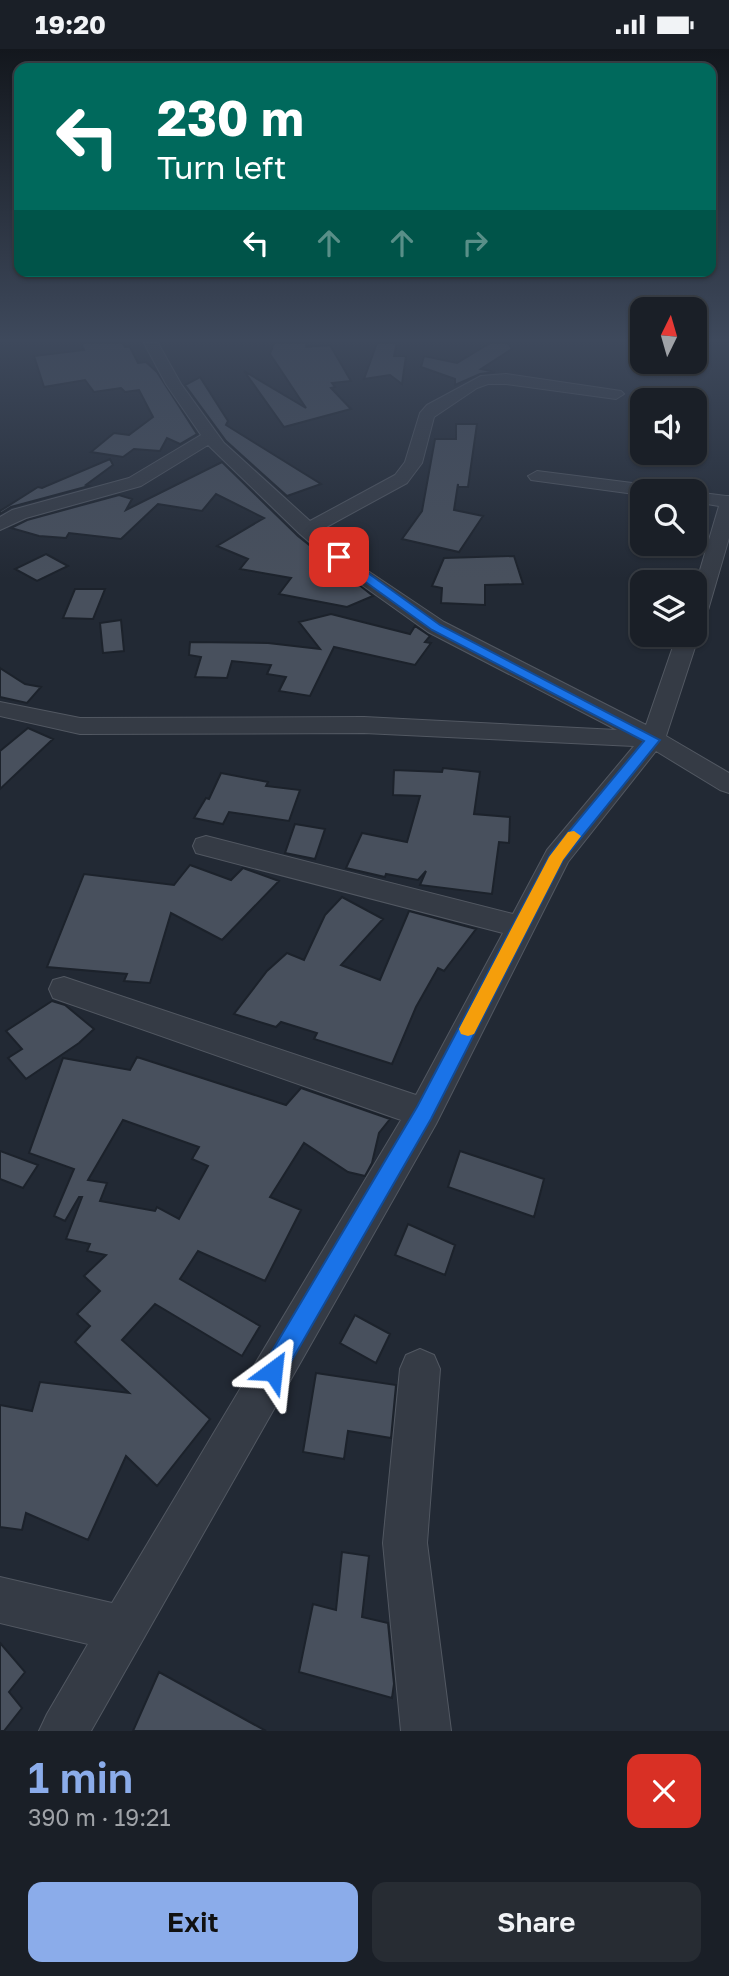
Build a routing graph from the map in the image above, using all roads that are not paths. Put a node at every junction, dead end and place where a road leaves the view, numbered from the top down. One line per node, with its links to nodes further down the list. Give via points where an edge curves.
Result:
1 (199, 421): 3 (street)
2 (424, 421): 9 (street, via 413,463 401,479)
3 (210, 437): 8 (street, via 135,482 19,514); 9 (street)
4 (537, 477): 5 (street)
5 (630, 488)
6 (707, 499): 7 (street)
7 (729, 502): 10 (street)
8 (0, 524)
9 (307, 530): 14 (street, via 355,571 436,627)
10 (721, 564): 11 (street)
11 (707, 593)
12 (684, 647): 14 (street)
13 (0, 709): 14 (street, via 79,726 363,725)
14 (653, 740): 15 (street); 17 (street, via 557,857)
15 (729, 785)
16 (206, 846): 17 (street)
17 (520, 927): 19 (street)
18 (64, 989): 19 (street)
19 (424, 1113): 22 (street)
20 (419, 1369): 24 (street, via 405,1543)
21 (0, 1600): 22 (street)
22 (122, 1629): 23 (street)
23 (64, 1731)
24 (426, 1731)

